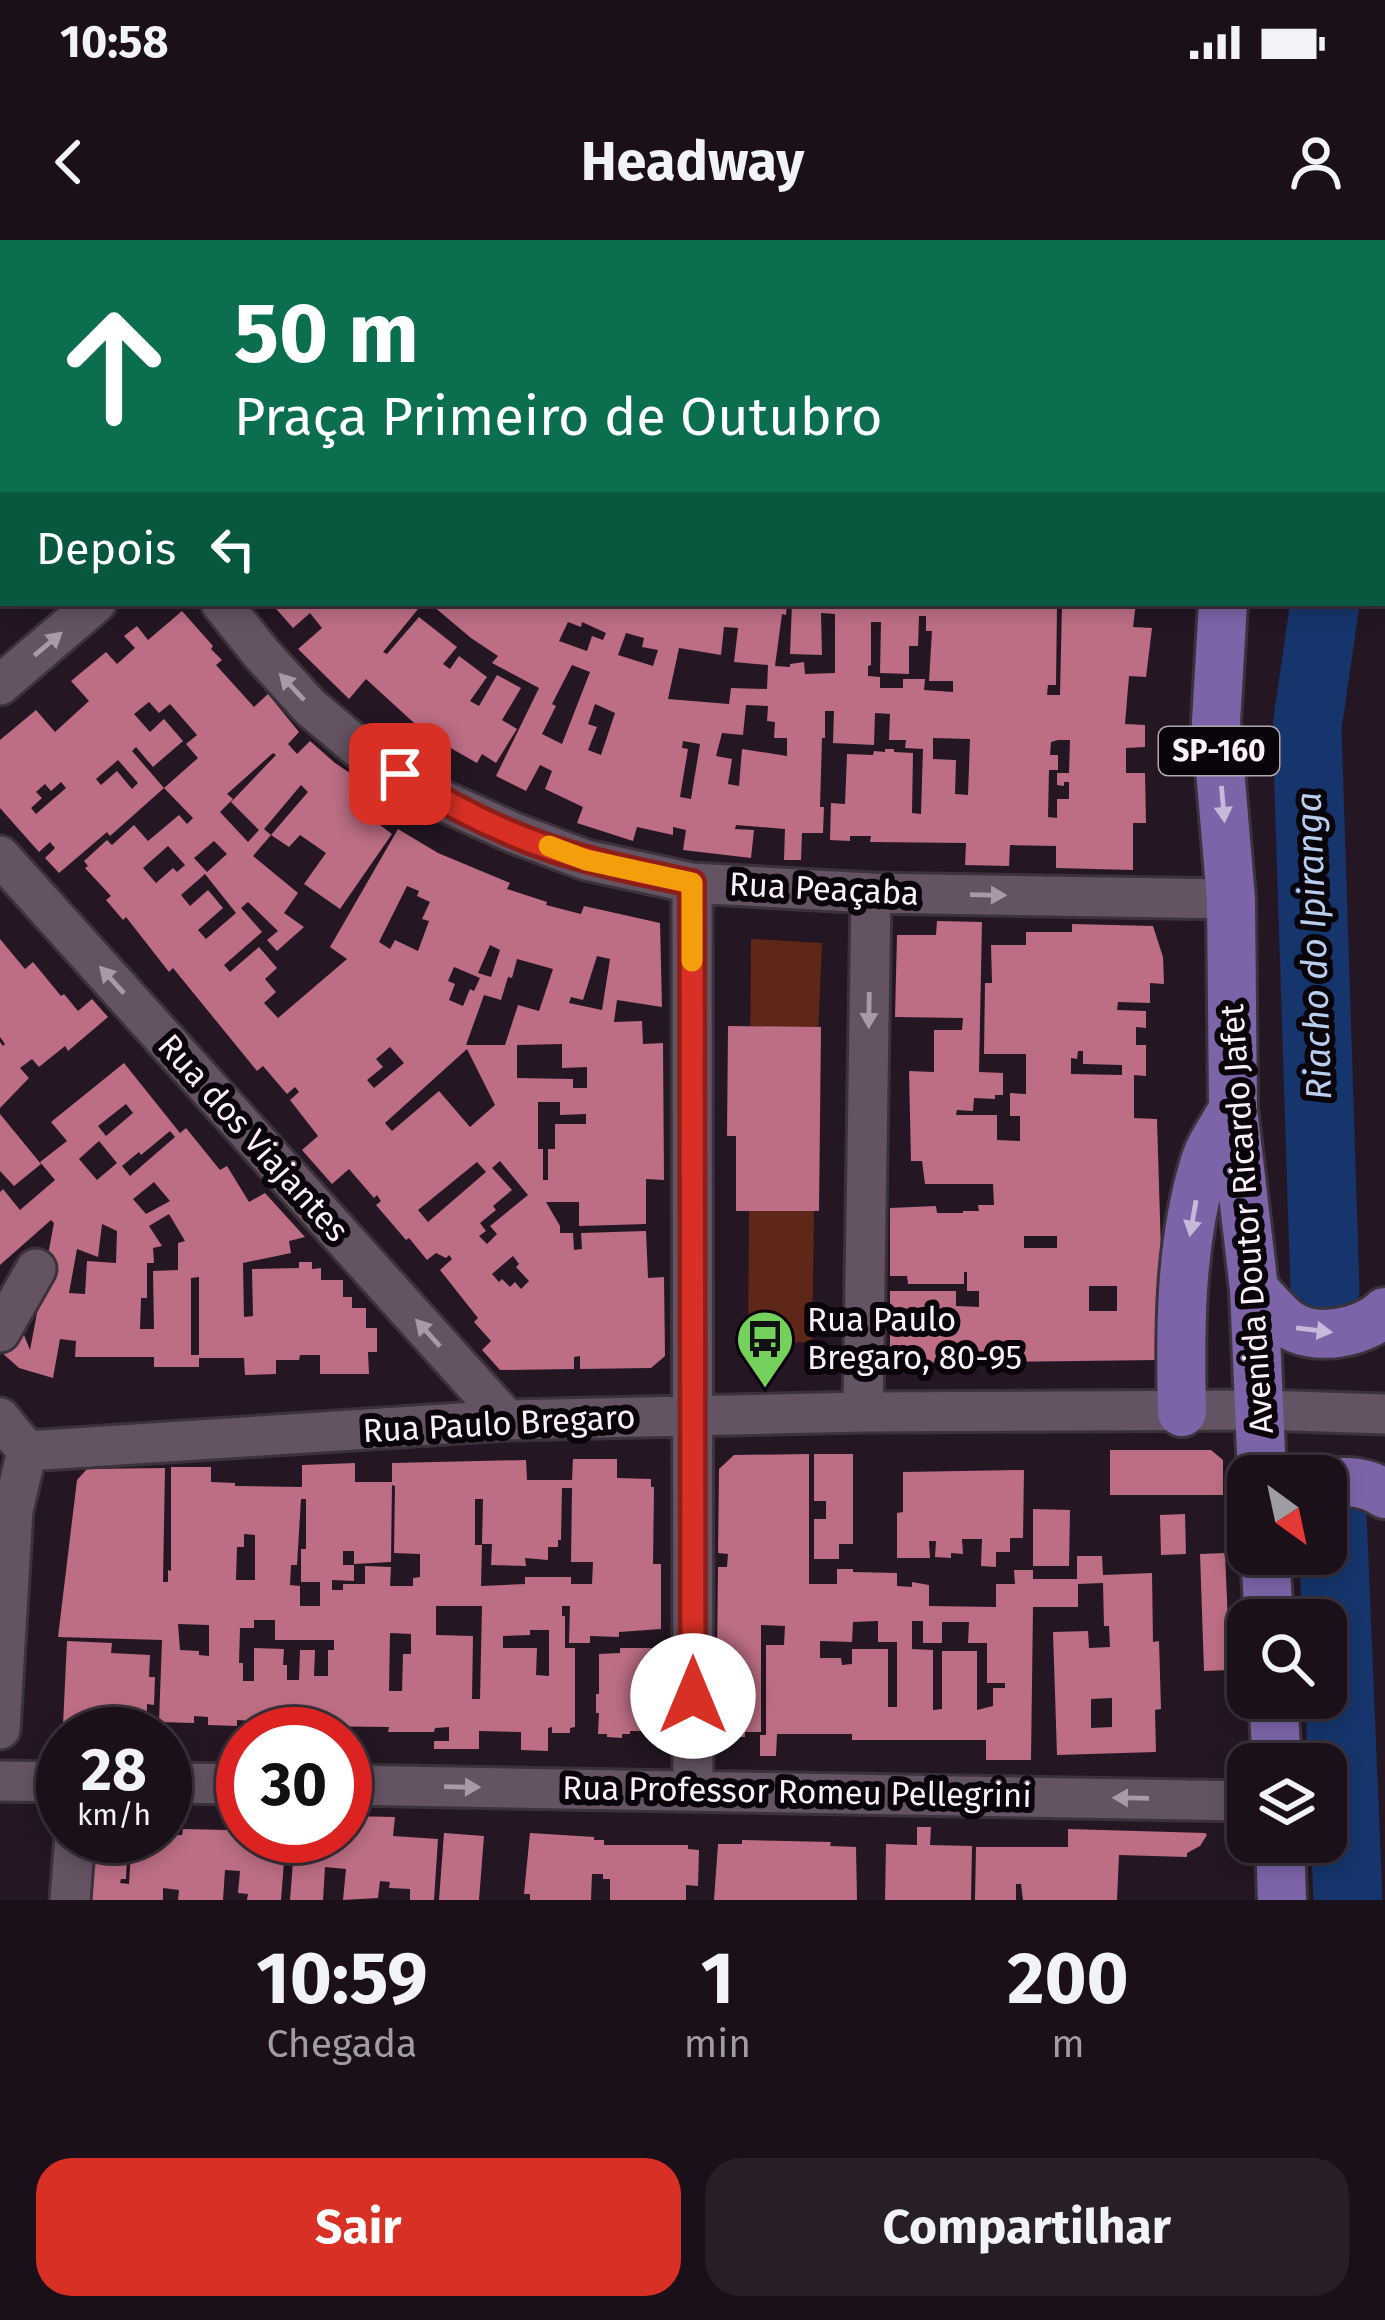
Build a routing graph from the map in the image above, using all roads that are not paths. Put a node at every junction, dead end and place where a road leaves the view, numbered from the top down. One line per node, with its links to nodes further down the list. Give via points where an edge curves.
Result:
1 (92, 606): 4 (street, one-way to 1)
2 (223, 606): 6 (street, Rua Peaçaba, one-way to 2, via 586,860 439,799 310,706)
3 (1223, 606): 8 (main road, Avenida Doutor Ricardo Jafet / SP-160, one-way to 8, via 1216,722)
4 (0, 685)
5 (0, 856): 20 (street, Rua dos Viajantes, one-way to 5)
6 (692, 883): 7 (street, Rua Peaçaba); 18 (street)
7 (871, 892): 8 (street, Rua Peaçaba, one-way to 8); 15 (street, one-way to 15)
8 (1231, 899): 9 (main road, Avenida Doutor Ricardo Jafet / SP-160)
9 (1233, 1109): 11 (main road, Avenida Doutor Ricardo Jafet / SP-160); 16 (main road, one-way to 16, via 1204,1163 1187,1248)
10 (36, 1270): 13 (street)
11 (1254, 1289): 12 (main road, one-way to 12, via 1303,1331 1360,1328); 14 (main road, Avenida Doutor Ricardo Jafet / SP-160)
12 (1385, 1312)
13 (0, 1332)
14 (1259, 1410): 16 (street, Rua Paulo Bregaro); 17 (street, Rua Paulo Bregaro); 21 (main road, Avenida Doutor Ricardo Jafet / SP-160)
15 (863, 1412): 16 (street, Rua Paulo Bregaro); 18 (street, Rua Paulo Bregaro)
16 (1182, 1412)
17 (1379, 1414)
18 (692, 1416): 20 (street, Rua Paulo Bregaro); 29 (street)
19 (0, 1418): 22 (street)
20 (507, 1420): 22 (street, Rua Paulo Bregaro)
21 (1261, 1455)
22 (14, 1462): 25 (street)
23 (1347, 1481): 24 (main road)
24 (1385, 1494)
25 (0, 1730)
26 (0, 1781): 27 (street)
27 (36, 1782)
28 (372, 1785): 29 (street, Rua Professor Romeu Pellegrini, one-way to 29)
29 (693, 1790): 30 (street, Rua Professor Romeu Pellegrini, one-way to 29)
30 (1227, 1801)
31 (73, 1863): 33 (street)
32 (1281, 1863): 34 (main road)
33 (70, 1900)
34 (1282, 1900)

